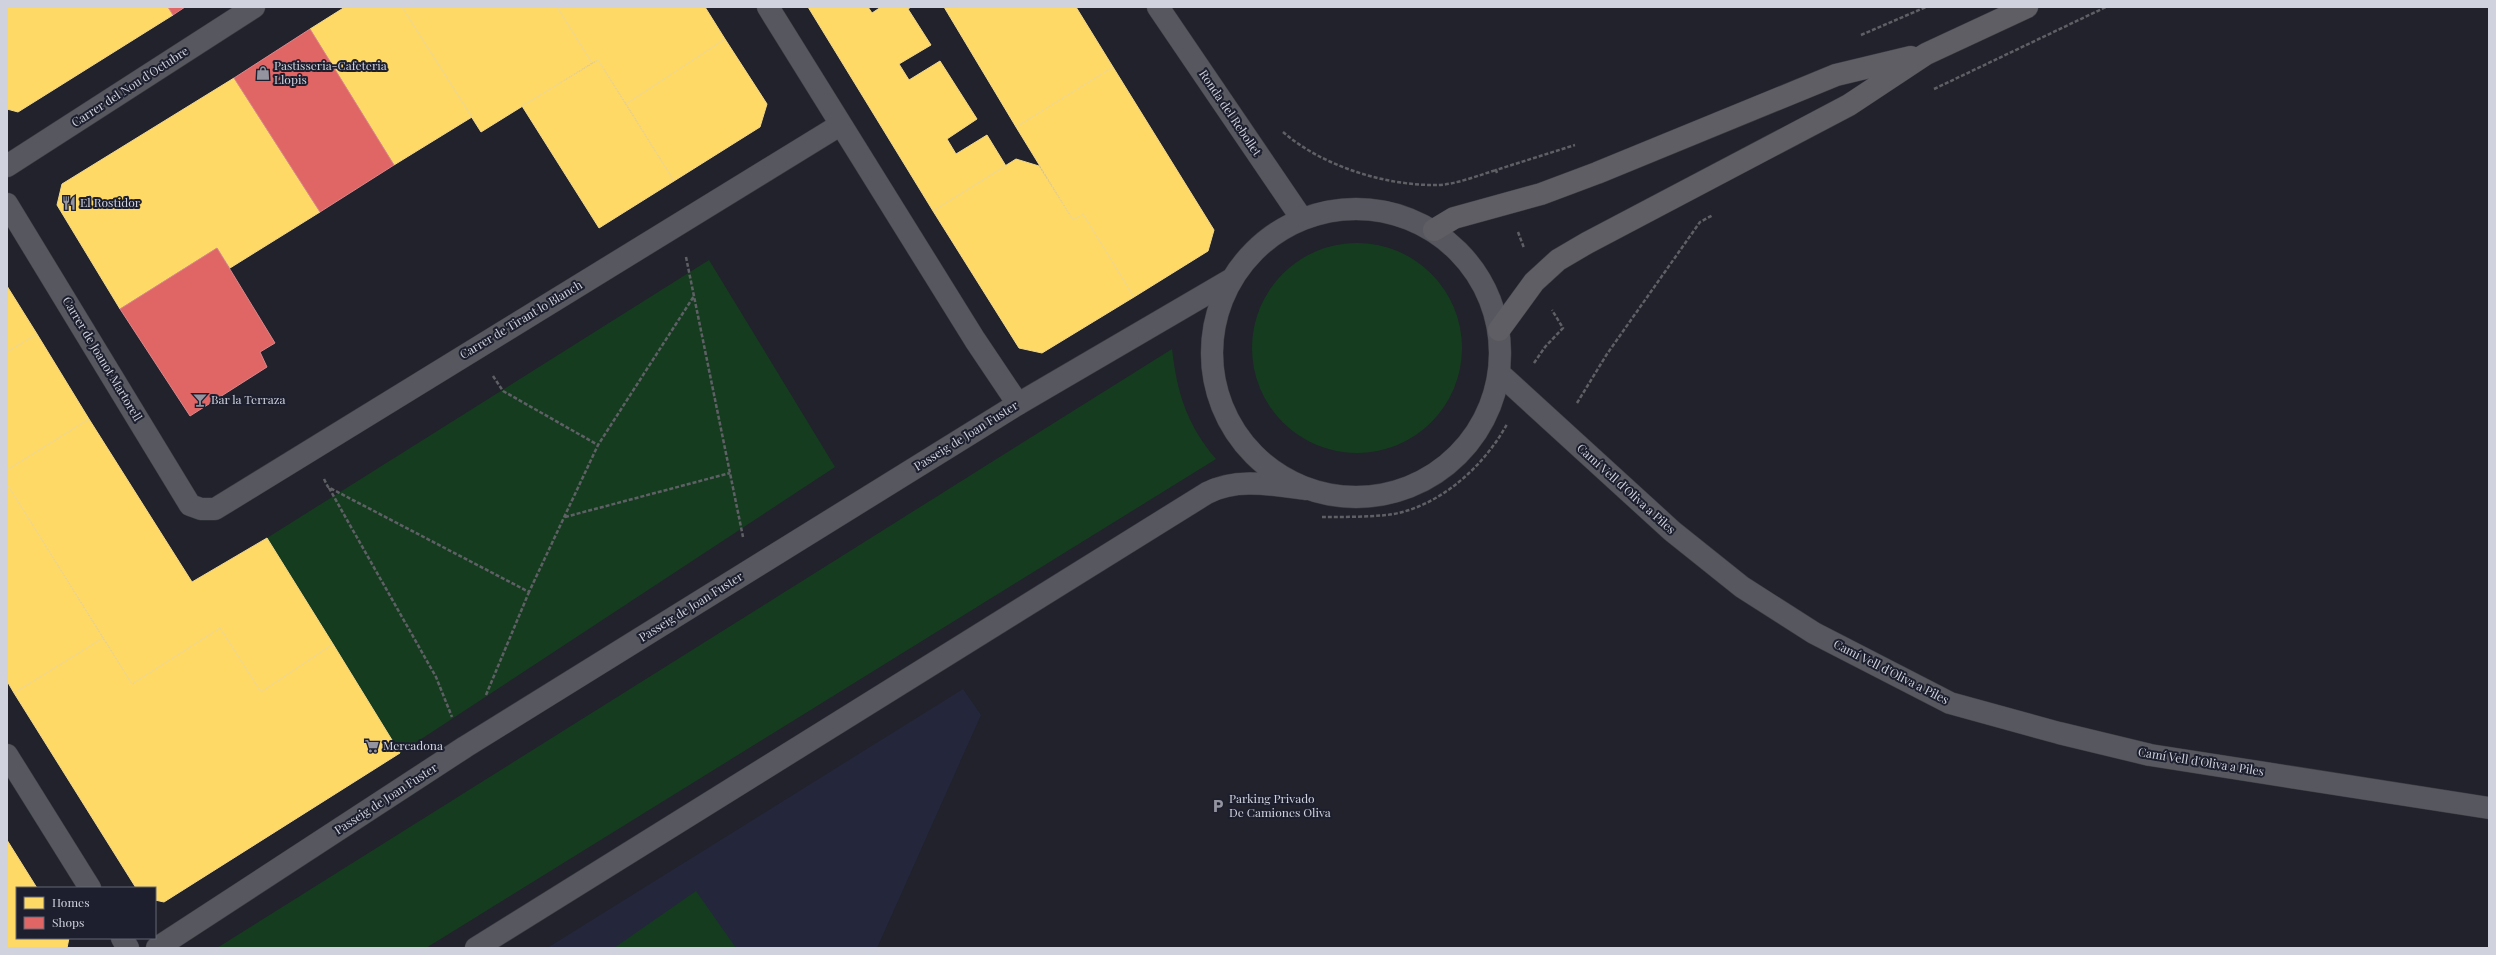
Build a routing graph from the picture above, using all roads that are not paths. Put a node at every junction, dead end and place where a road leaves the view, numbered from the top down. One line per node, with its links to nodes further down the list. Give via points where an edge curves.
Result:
1 (254, 7): 7 (street, Carrer del Nou d'Octubre)
2 (768, 7): 6 (street)
3 (1158, 7): 9 (street, Ronda del Rebollet)
4 (2027, 7): 5 (main road)
5 (1926, 54): 10 (main road, via 1836,75 1597,173 1541,194 1454,218); 12 (main road, via 1849,105 1558,260 1534,282)
6 (840, 125): 14 (street); 16 (street, Carrer de Tirant lo Blanch, via 215,509)
7 (7, 166)
8 (7, 204): 16 (street, Carrer de Joanot Martorell, via 190,505)
9 (1302, 219): 10 (street, via 1346,208 1392,212); 11 (street, via 1274,234 1257,249)
10 (1434, 230): 12 (street, via 1465,257 1487,291)
11 (1232, 279): 14 (street, Passeig de Joan Fuster); 15 (street, via 1216,318 1212,360 1220,402 1240,439 1269,469)
12 (1499, 330): 13 (street)
13 (1499, 373): 15 (street, via 1487,414 1463,450 1430,477 1391,493 1348,497); 18 (street, Camí Vell d'Oliva a Piles, via 1672,531 1742,587 1814,633 1950,703 2150,755)
14 (1018, 404): 22 (street, Passeig de Joan Fuster, via 465,747)
15 (1306, 489): 23 (street, via 1246,483 1216,488)
16 (201, 509)
17 (7, 755): 19 (street)
18 (2489, 808)
19 (89, 887)
20 (123, 939): 21 (street)
21 (128, 948)
22 (157, 948)
23 (476, 948)

